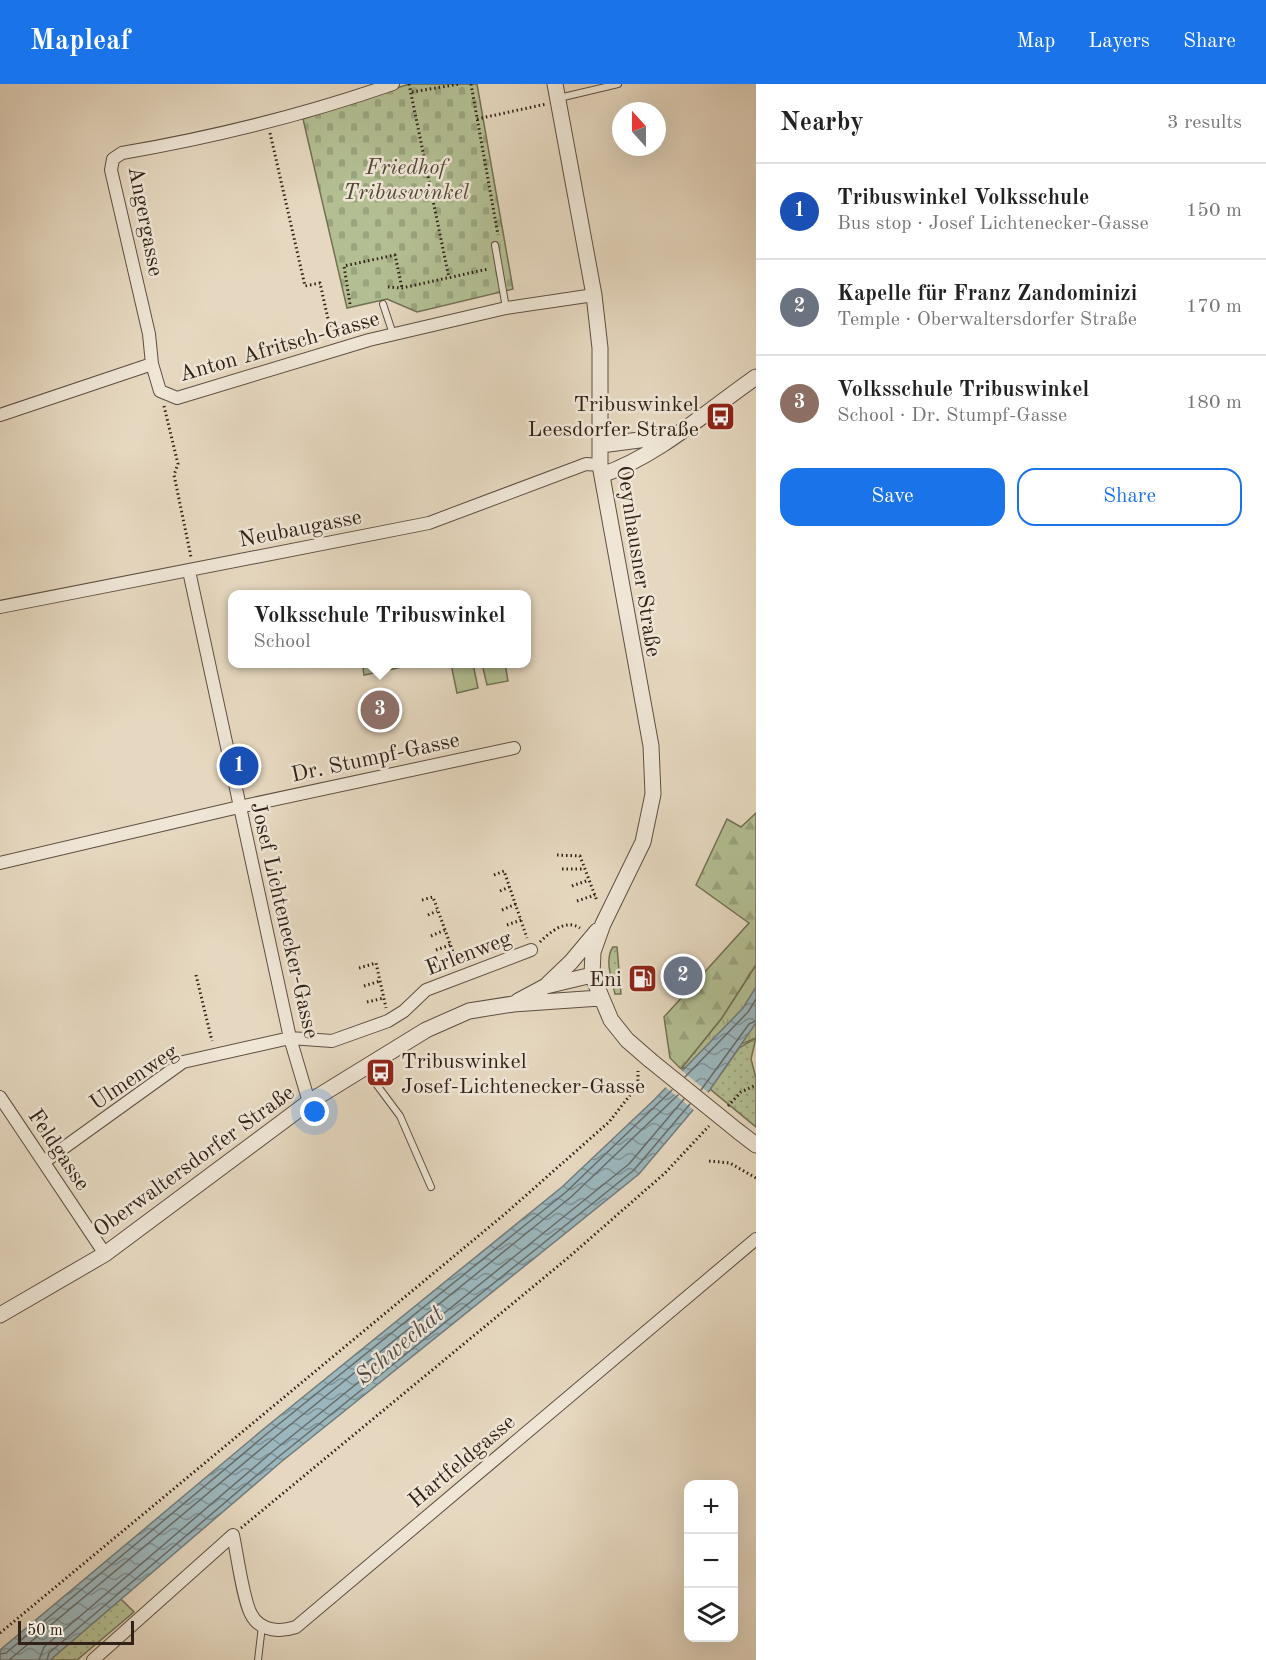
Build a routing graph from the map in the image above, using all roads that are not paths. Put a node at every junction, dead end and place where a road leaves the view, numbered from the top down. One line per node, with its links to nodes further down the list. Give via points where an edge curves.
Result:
1 (393, 84): 9 (street, Angergasse, via 304,114 122,153 113,159 111,170 149,334)
2 (618, 84): 3 (lane)
3 (558, 94): 5 (street, Oeynhausner Straße)
4 (495, 245): 7 (lane)
5 (594, 295): 7 (street, Anton Afritsch-Gasse); 13 (street, Oeynhausner Straße, via 600,348)
6 (383, 304): 8 (lane)
7 (506, 308): 8 (street, Anton Afritsch-Gasse)
8 (393, 334): 9 (street, Anton Afritsch-Gasse, via 177,398 160,391)
9 (152, 364): 11 (street, Anton Afritsch-Gasse)
10 (756, 377): 12 (street)
11 (0, 415)
12 (676, 435): 13 (street); 14 (street, via 621,469)
13 (601, 445): 14 (street, Oeynhausner Straße)
14 (601, 470): 15 (street, Neubaugasse, via 586,464 429,523); 20 (street, Oeynhausner Straße, via 651,746 653,794 643,842)
15 (189, 571): 16 (street, Neubaugasse); 18 (street, Josef Lichtenecker-Gasse)
16 (0, 607)
17 (514, 748): 18 (street, Dr. Stumpf-Gasse)
18 (239, 807): 19 (street, Dr. Stumpf-Gasse); 26 (street, Josef Lichtenecker-Gasse)
19 (0, 863)
20 (604, 922): 22 (street, Oeynhausner Straße, via 593,952); 23 (street)
21 (531, 950): 26 (street, Erlenweg, via 426,990 388,1021 333,1041)
22 (592, 975): 23 (street); 24 (street, Oeynhausner Straße)
23 (546, 986): 25 (street)
24 (600, 998): 25 (street); 30 (street, bridge, via 611,1020 646,1057)
25 (513, 1004): 27 (street, Oberwaltersdorfer Straße, via 469,1011 426,1030)
26 (290, 1038): 29 (street, Josef Lichtenecker-Gasse); 31 (street, Ulmenweg, via 183,1062)
27 (365, 1069): 29 (street, Oberwaltersdorfer Straße); 32 (lane, via 400,1116)
28 (0, 1097): 31 (street, Feldgasse)
29 (309, 1102): 34 (street, Oberwaltersdorfer Straße)
30 (756, 1145)
31 (44, 1162): 34 (street, Feldgasse)
32 (431, 1186)
33 (756, 1239): 36 (street, Hartfeldgasse, via 296,1627 280,1632)
34 (105, 1254): 35 (street, Oberwaltersdorfer Straße)
35 (0, 1315)
36 (262, 1626): 37 (street, via 251,1615 233,1535); 38 (lane)
37 (93, 1660)
38 (258, 1660)

